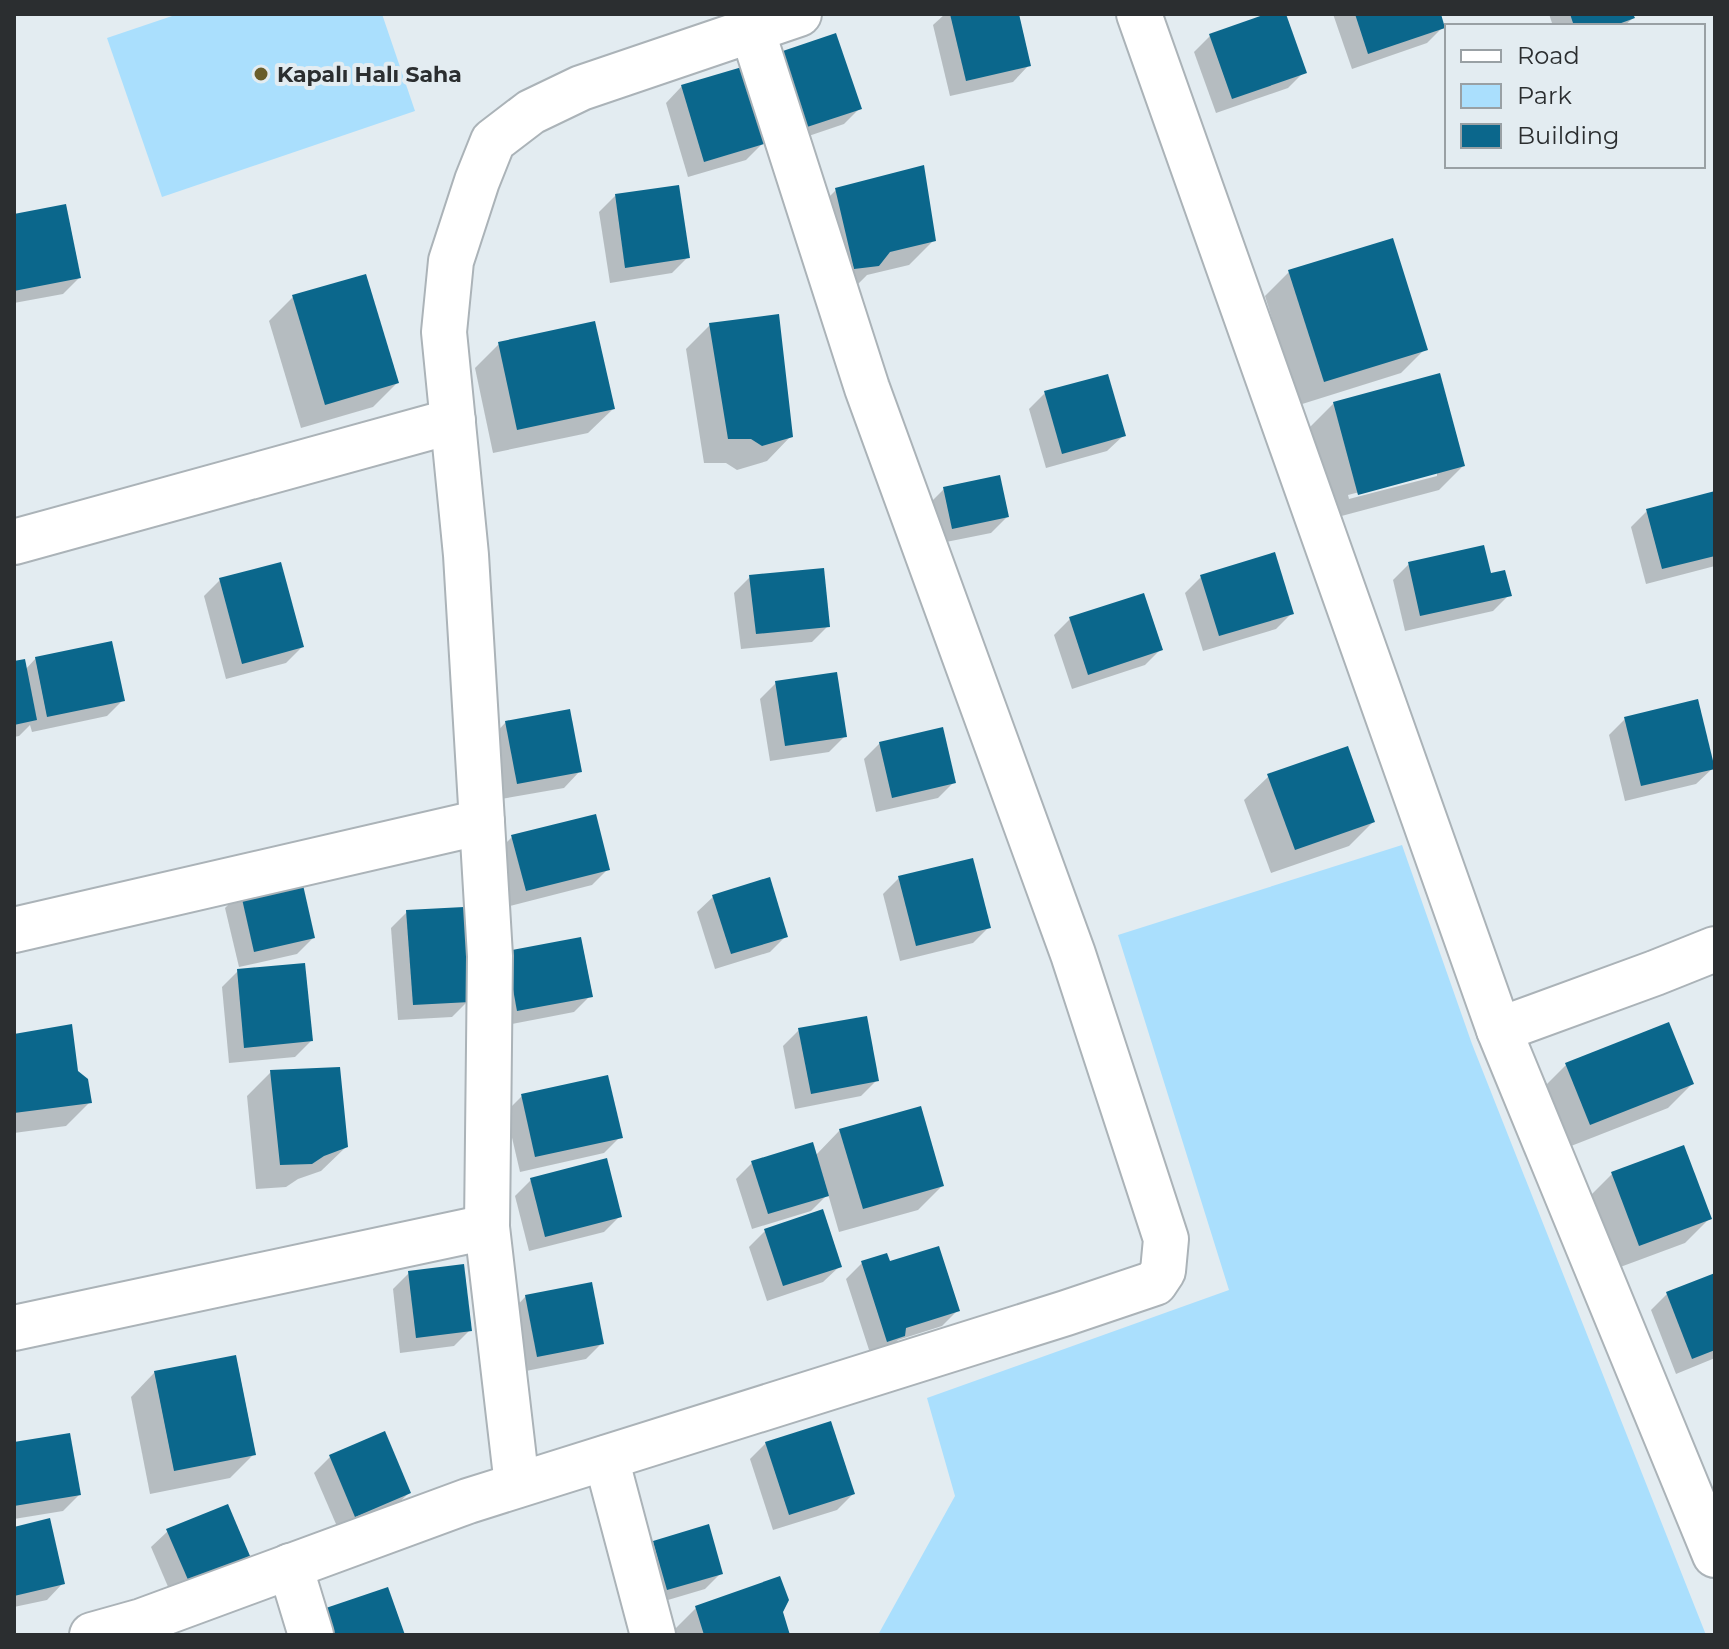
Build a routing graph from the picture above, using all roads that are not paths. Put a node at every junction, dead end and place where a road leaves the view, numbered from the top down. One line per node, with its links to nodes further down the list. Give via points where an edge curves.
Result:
1 (799, 14): 3 (street)
2 (1139, 14): 9 (street)
3 (752, 30): 4 (street, via 581,88 531,112 493,141 451,261 444,332); 12 (street, via 867,388 1073,954 1166,1239 1166,1258 1155,1283)
4 (453, 421): 5 (street); 6 (street)
5 (14, 542)
6 (482, 822): 7 (street); 10 (street, via 490,956)
7 (14, 930)
8 (1715, 949): 9 (street)
9 (1499, 1030): 14 (street)
10 (487, 1227): 11 (street); 13 (street)
11 (14, 1328)
12 (606, 1458): 13 (street); 18 (street)
13 (517, 1485): 15 (street)
14 (1715, 1555)
15 (290, 1566): 16 (street); 17 (street)
16 (92, 1635)
17 (311, 1635)
18 (653, 1635)

